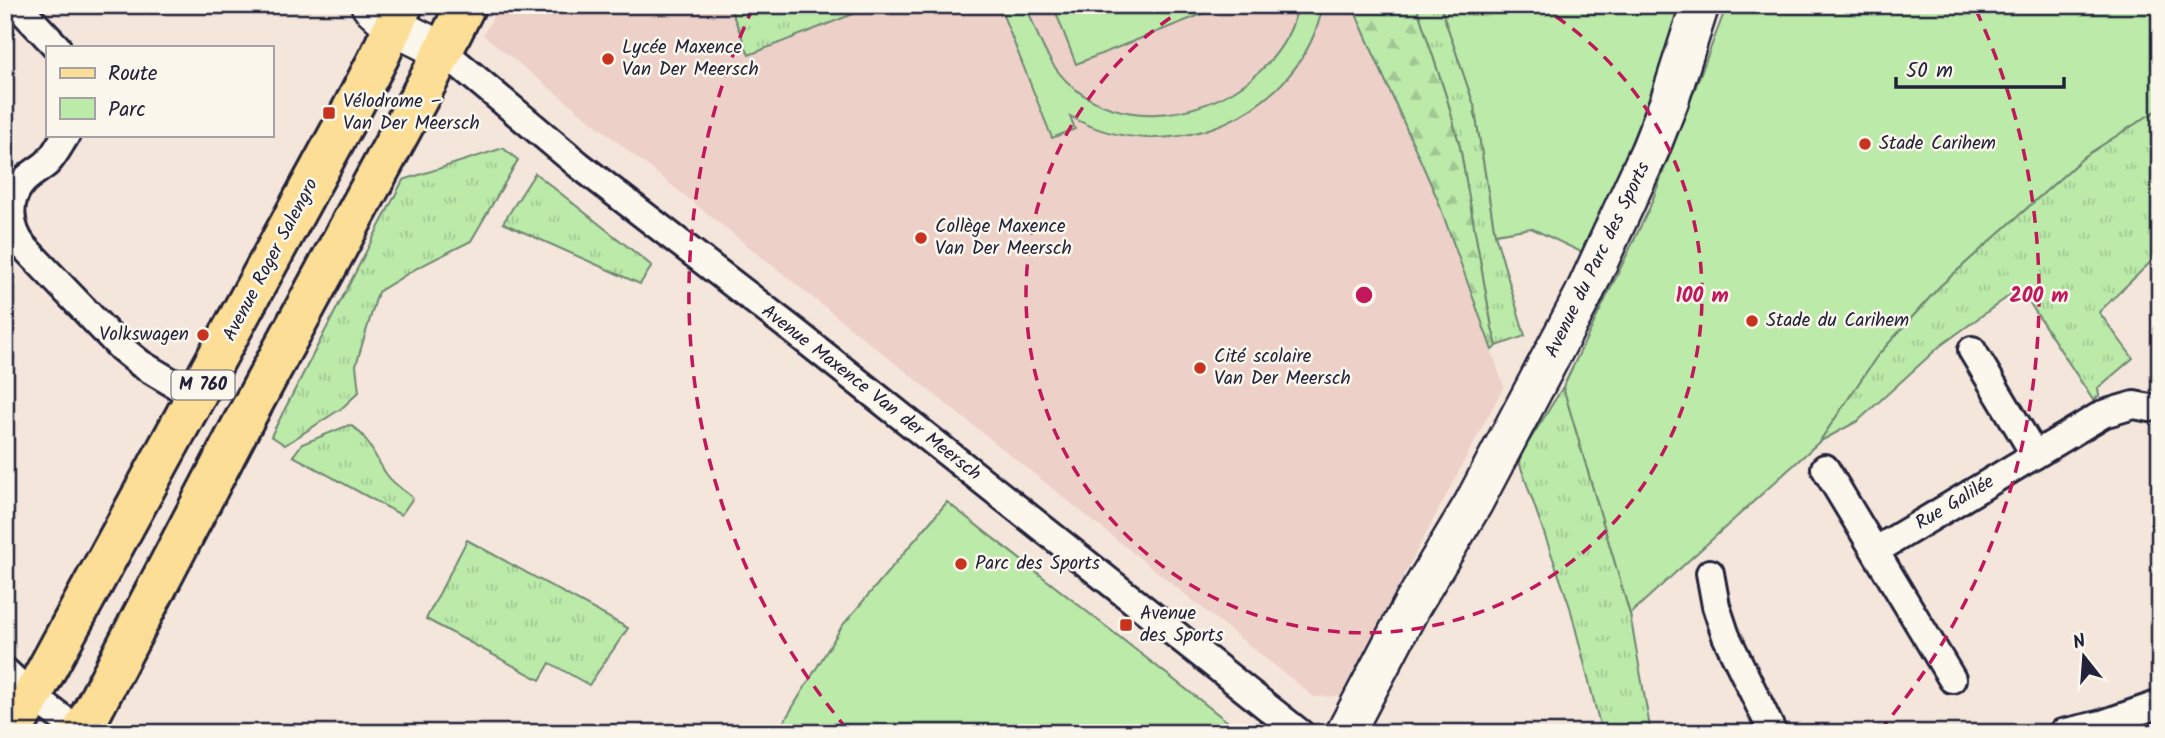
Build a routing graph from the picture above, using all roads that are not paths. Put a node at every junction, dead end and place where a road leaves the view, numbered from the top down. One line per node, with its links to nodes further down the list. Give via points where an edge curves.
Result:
1 (18, 5): 5 (street)
2 (466, 5): 6 (main road, M 760)
3 (1701, 7): 13 (street, Avenue du Parc des Sports, via 1669,102 1624,210)
4 (394, 10): 6 (street, via 426,22); 9 (main road, Avenue Roger Salengro / M 760, via 344,124)
5 (56, 46)
6 (443, 51): 20 (main road, M 760); 21 (street, Avenue Maxence Van der Meersch, via 579,165)
7 (65, 136): 9 (street, via 51,159 15,193 12,215 17,236 120,347)
8 (1972, 350): 11 (street)
9 (196, 397): 17 (main road, Avenue Roger Salengro / M 760)
10 (2157, 406): 11 (street, Rue Galilée, via 2134,405 2103,414)
11 (2035, 455): 14 (street, Rue Galilée)
12 (1825, 468): 14 (street)
13 (1473, 504): 22 (street, Avenue du Parc des Sports, via 1411,607); 23 (street, Avenue du Parc des Sports)
14 (1875, 551): 16 (street)
15 (1710, 573): 24 (street, via 1723,629)
16 (1952, 679)
17 (19, 684): 19 (main road, Avenue Roger Salengro / M 760); 20 (street)
18 (2160, 704): 25 (street)
19 (12, 733)
20 (81, 733)
21 (1300, 733)
22 (1345, 733)
23 (1374, 733)
24 (1773, 733)
25 (2062, 733)

